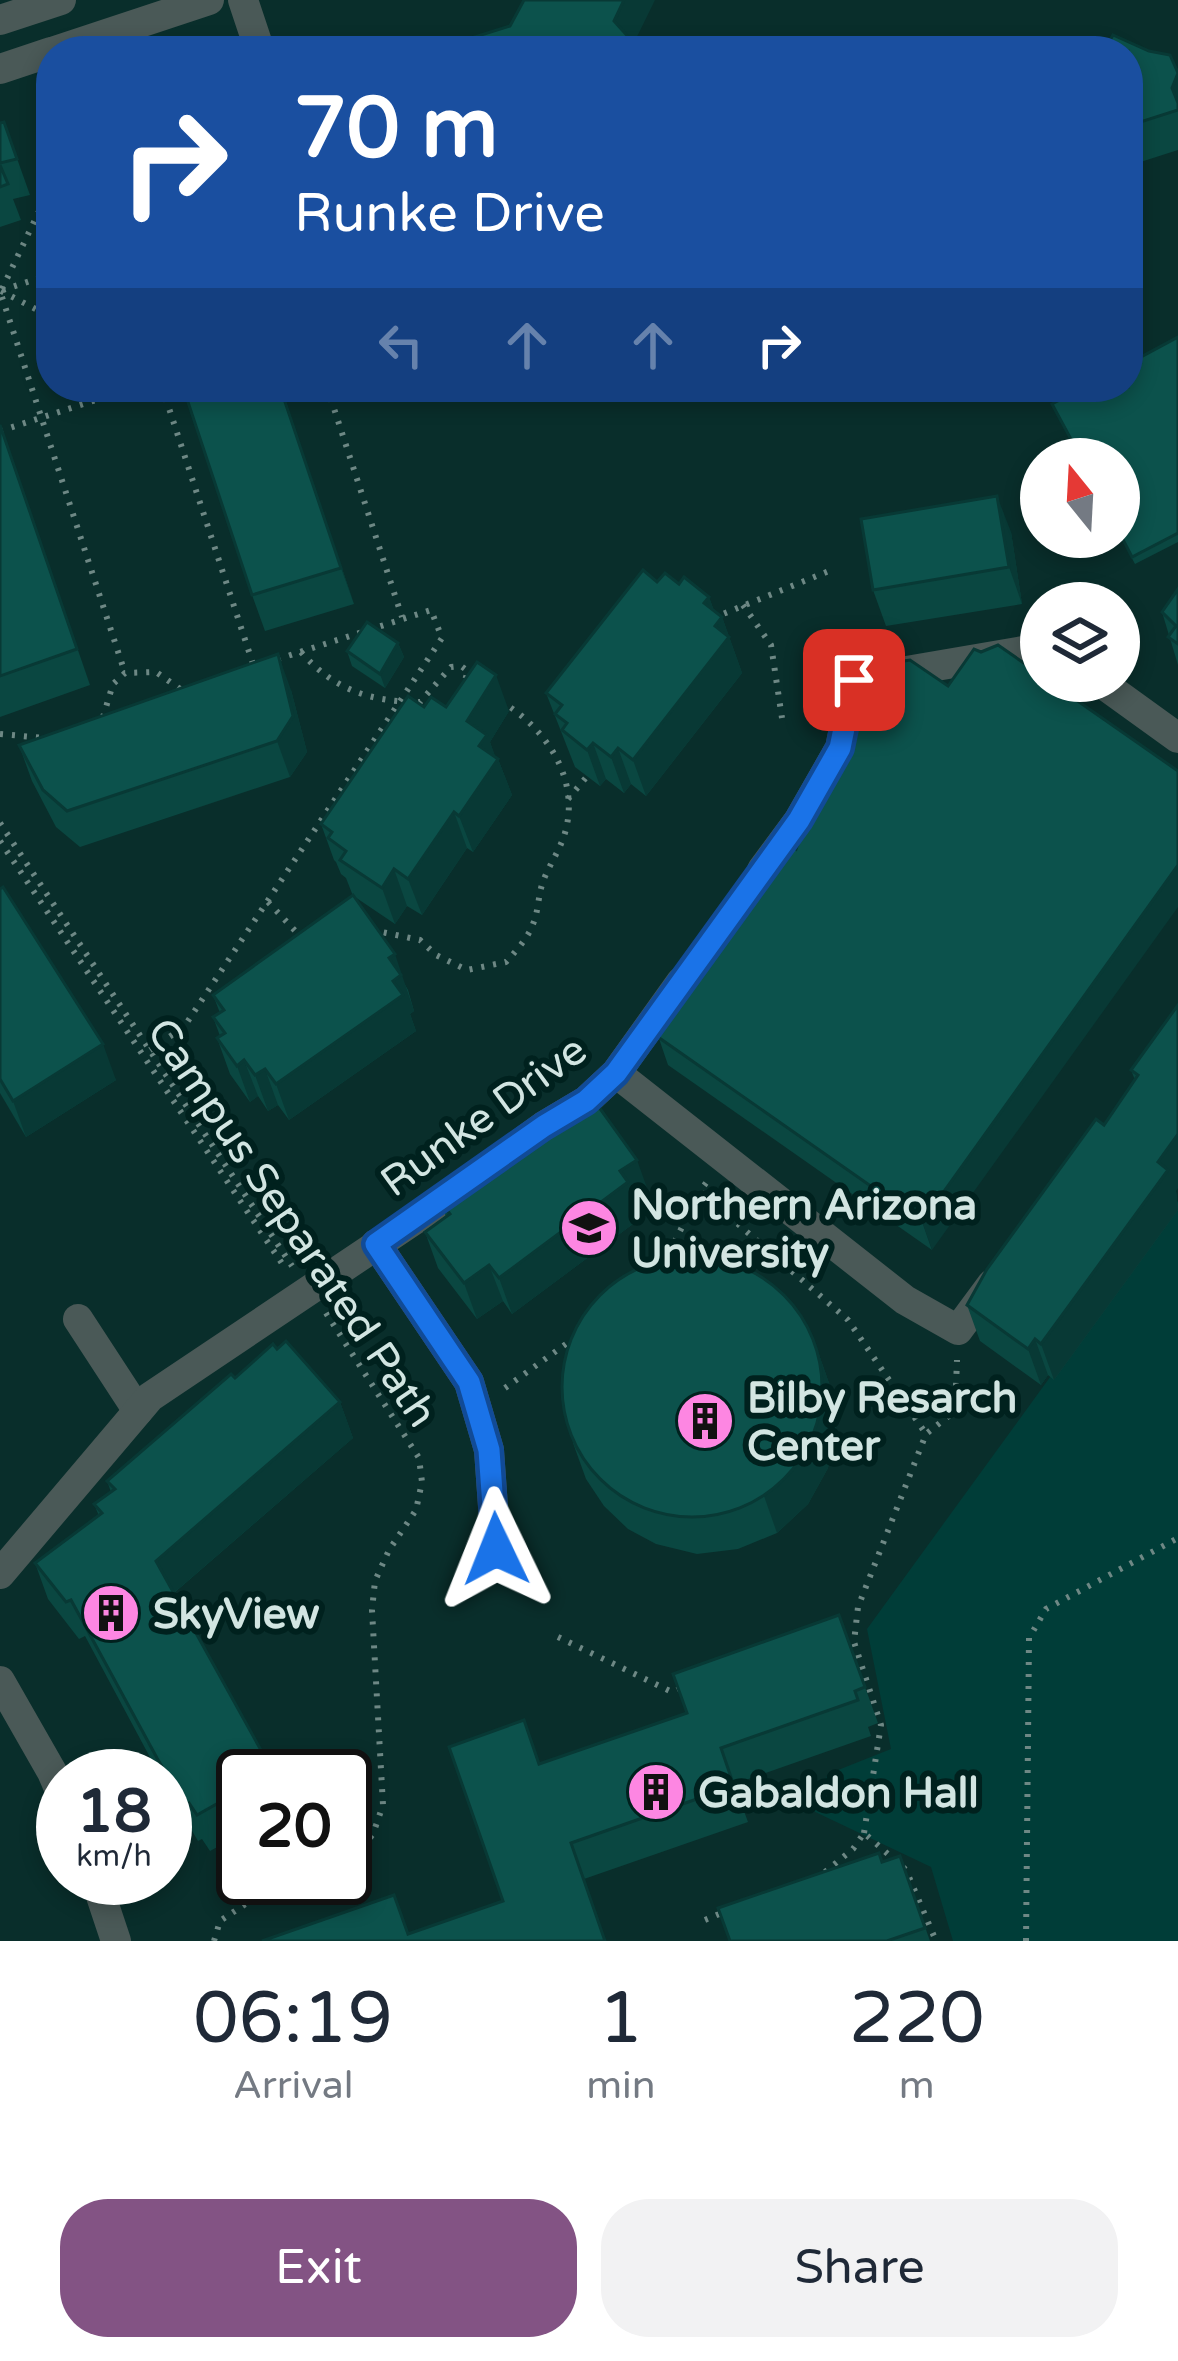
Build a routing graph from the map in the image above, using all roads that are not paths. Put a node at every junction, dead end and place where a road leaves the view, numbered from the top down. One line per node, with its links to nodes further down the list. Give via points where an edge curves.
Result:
1 (62, 0): 4 (street)
2 (209, 0): 5 (street)
3 (243, 0): 6 (street)
4 (0, 20)
5 (101, 36)
6 (255, 36)
7 (36, 57): 8 (street)
8 (0, 69)
9 (1020, 652): 12 (street, via 854,680 840,748)
10 (1128, 702): 11 (street)
11 (1178, 738)
12 (747, 890)
13 (694, 962): 14 (street, Runke Drive)
14 (616, 1073): 15 (street, Runke Drive); 16 (street, via 905,1300 958,1330)
15 (376, 1244): 18 (street, Runke Drive); 19 (street, via 469,1382 489,1450)
16 (1013, 1254)
17 (78, 1318): 18 (street)
18 (138, 1412): 20 (street, Runke Drive)
19 (496, 1549)
20 (0, 1574)
21 (0, 1681): 22 (street)
22 (39, 1749)
23 (94, 1905): 24 (street)
24 (116, 1941)

